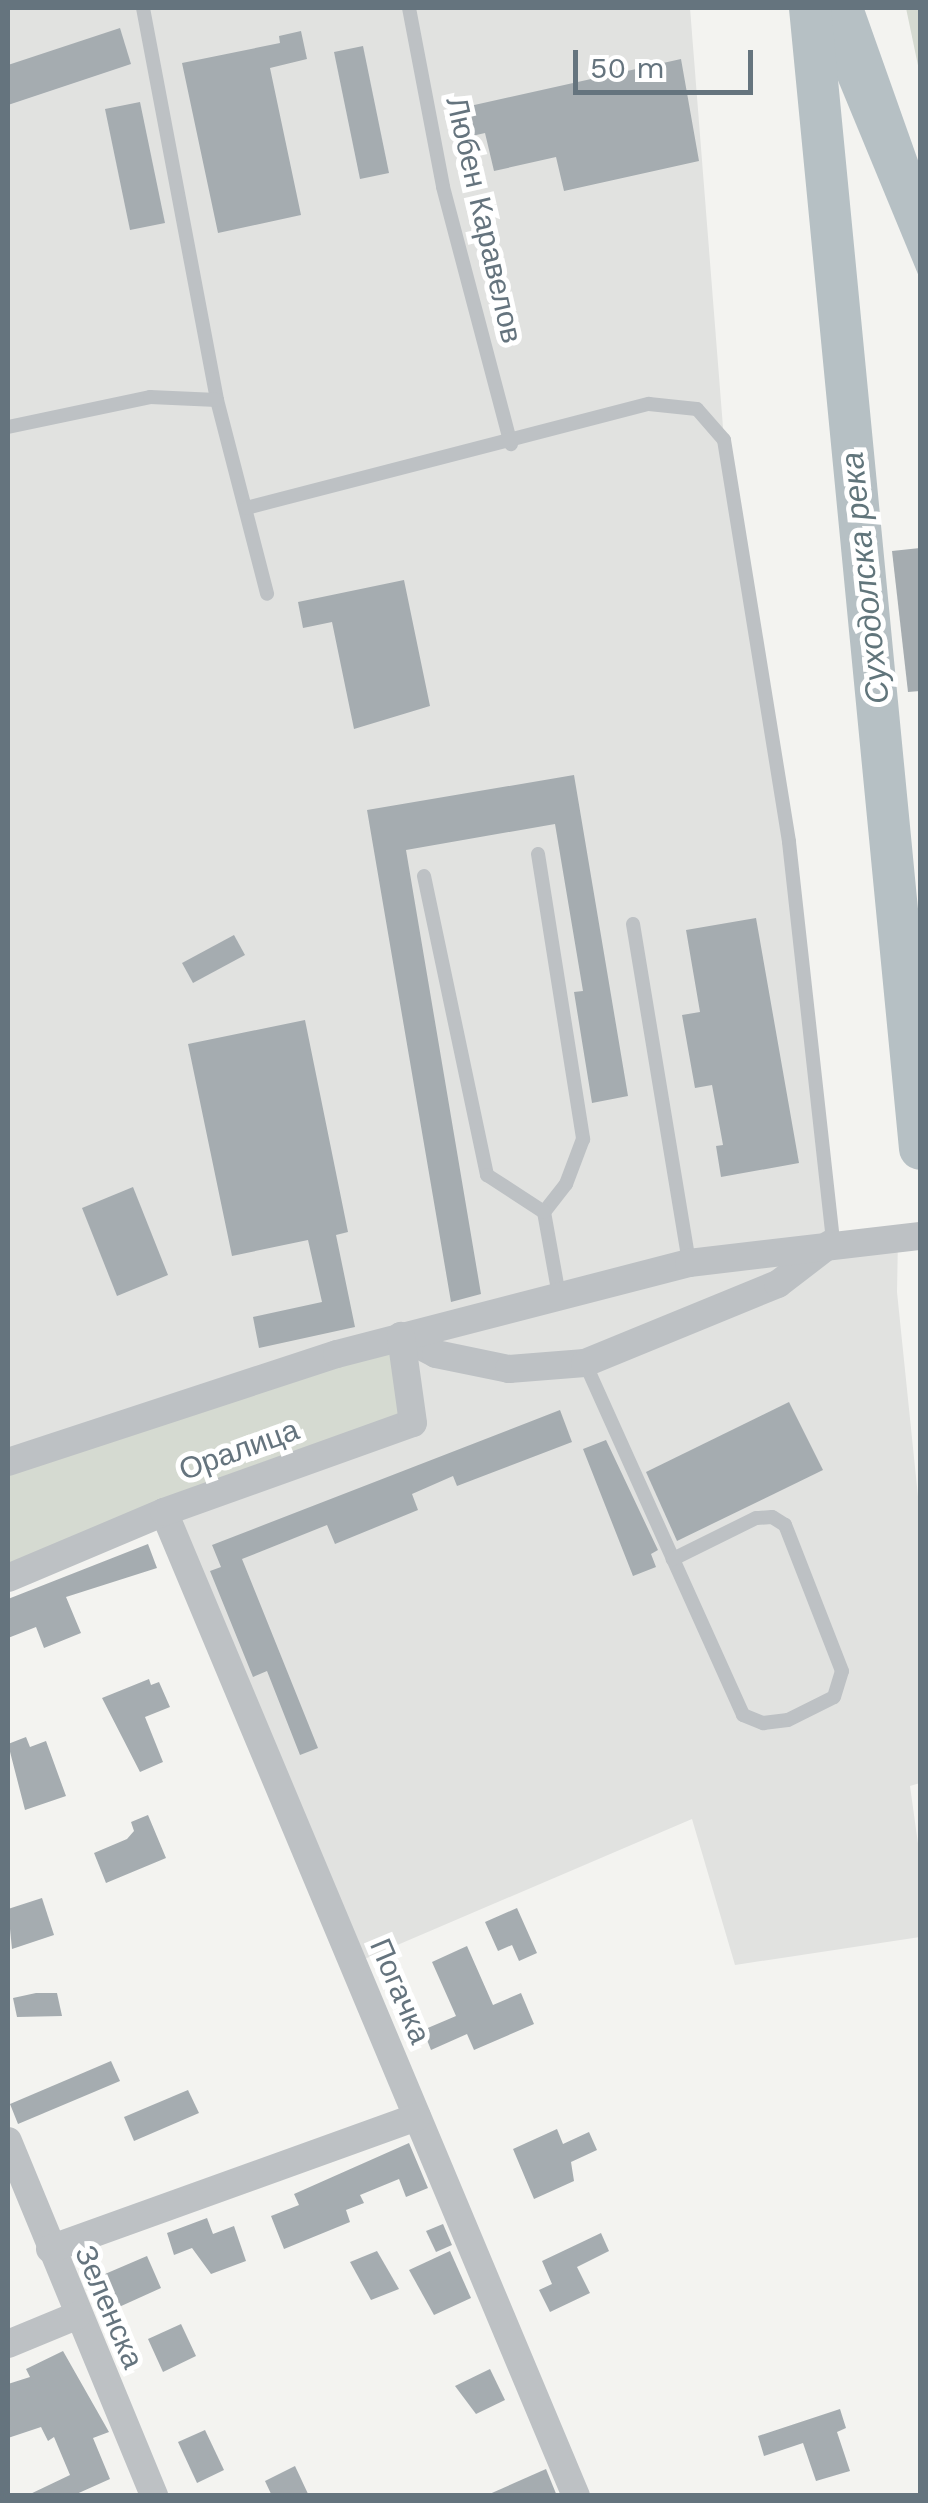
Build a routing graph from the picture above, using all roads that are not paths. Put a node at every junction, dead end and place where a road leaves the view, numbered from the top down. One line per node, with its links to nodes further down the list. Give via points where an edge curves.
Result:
1 (144, 8): 3 (lane)
2 (409, 8): 5 (lane, Любен Каравелов, via 442,187)
3 (217, 400): 4 (lane, via 150,397); 6 (lane)
4 (8, 428)
5 (511, 444): 6 (lane); 13 (lane, via 649,404 697,409 724,440 789,842)
6 (246, 508): 7 (lane)
7 (267, 594)
8 (538, 854): 11 (lane, via 583,1140 566,1184)
9 (424, 876): 11 (lane, via 487,1175)
10 (632, 924): 14 (lane)
11 (544, 1212): 15 (lane)
12 (909, 1237): 13 (street, Оралица)
13 (834, 1242): 14 (street, Оралица); 17 (street, via 778,1284)
14 (689, 1263): 15 (street, Оралица)
15 (559, 1295): 16 (street, Оралица)
16 (401, 1336): 17 (street, via 436,1354 510,1368); 18 (street, Оралица); 19 (street, Оралица, via 413,1423)
17 (585, 1363): 20 (lane)
18 (8, 1462)
19 (164, 1512): 21 (street, Оралица); 22 (street, Погачка)
20 (673, 1559): 20 (lane, via 743,1715 764,1723 788,1720 834,1696 842,1671 785,1525 772,1516 756,1518)
21 (8, 1578)
22 (417, 2117): 24 (street); 28 (street, Погачка)
23 (8, 2141): 24 (street, Зеленска)
24 (50, 2250): 25 (street, Зеленска)
25 (76, 2316): 26 (street); 27 (street, Зеленска)
26 (8, 2344)
27 (154, 2496)
28 (576, 2496)

